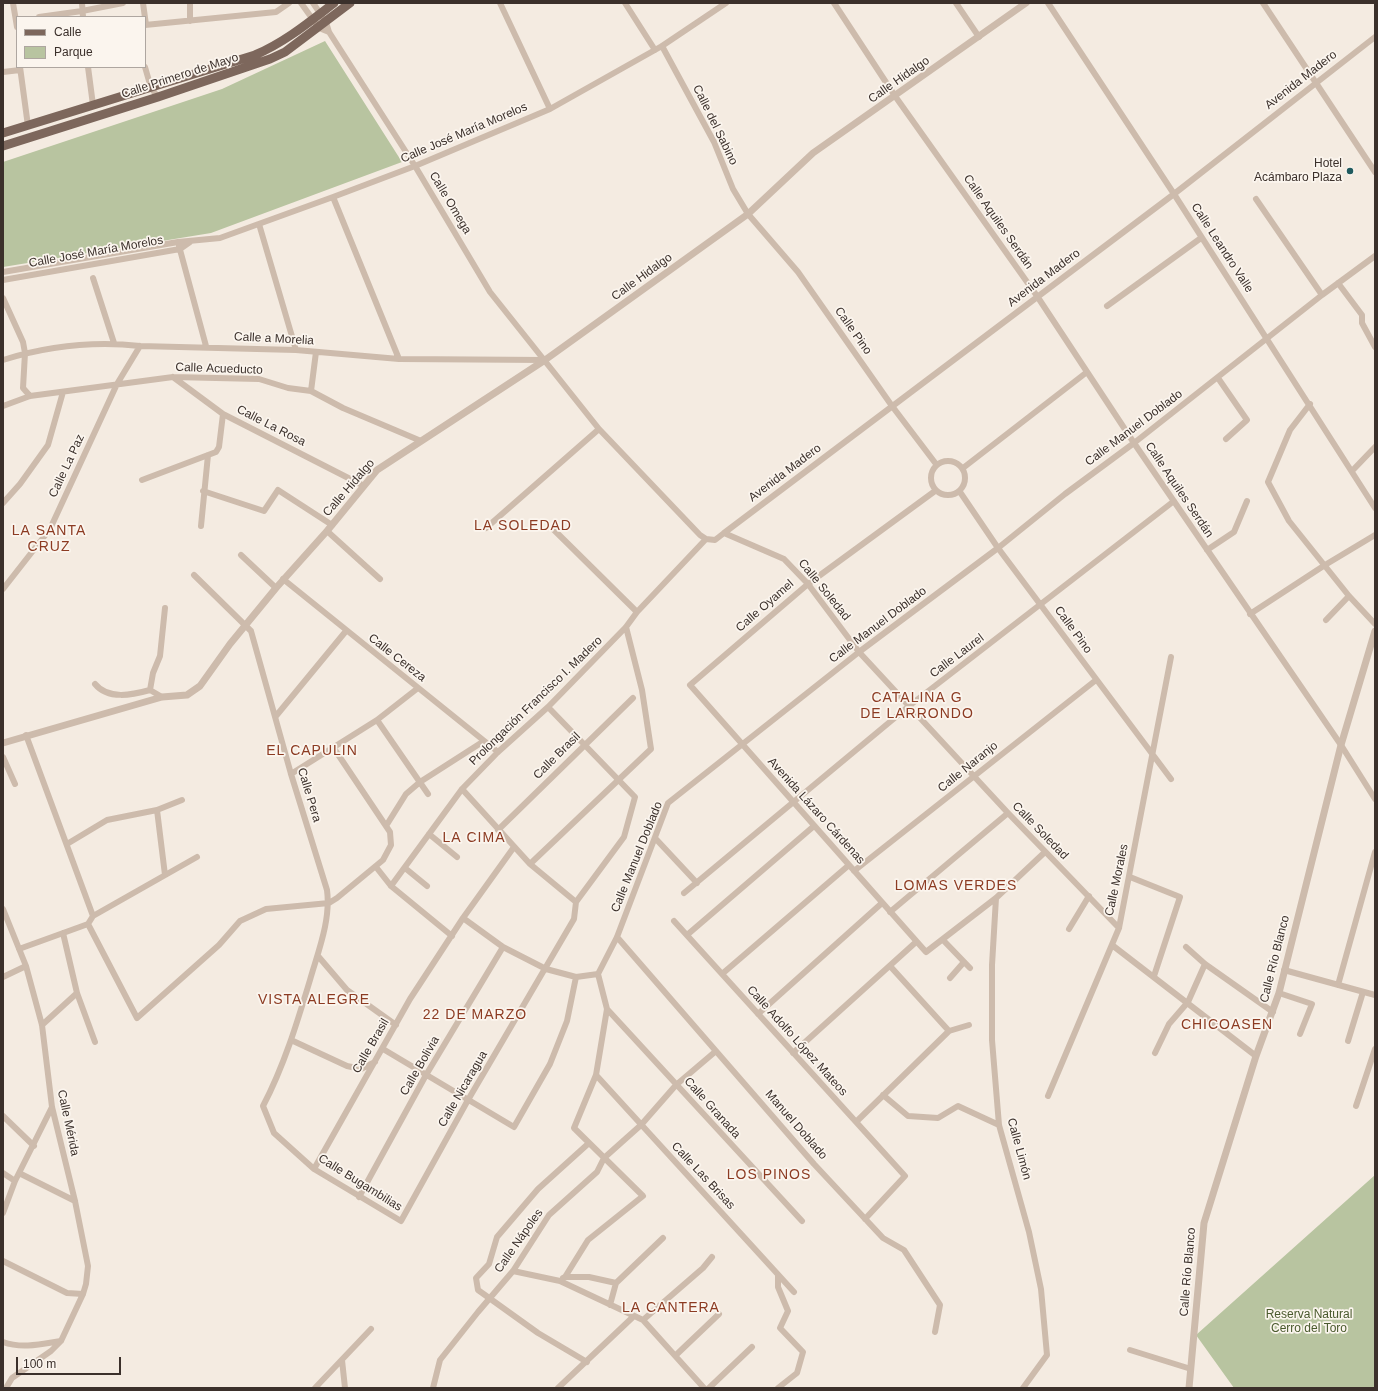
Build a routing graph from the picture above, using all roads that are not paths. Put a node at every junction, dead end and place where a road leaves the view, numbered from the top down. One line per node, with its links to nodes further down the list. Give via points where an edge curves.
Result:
1 (14, 3): 20 (street)
2 (82, 3): 19 (street)
3 (122, 3): 19 (street)
4 (143, 3): 22 (street)
5 (190, 3): 23 (street)
6 (289, 3): 23 (street, via 276,12)
7 (300, 3): 24 (street, Calle Omega)
8 (313, 3): 24 (street)
9 (334, 3): 24 (main road, Calle Primero de Mayo)
10 (350, 3): 24 (main road, Calle Primero de Mayo)
11 (500, 3): 39 (street)
12 (625, 3): 29 (street)
13 (726, 3): 28 (street, Calle José María Morelos)
14 (834, 3): 36 (street, Calle Aquiles Serdán)
15 (956, 3): 26 (street)
16 (1026, 3): 26 (street, Calle Hidalgo)
17 (1048, 3): 45 (street, Calle Leandro Valle)
18 (1263, 3): 34 (street)
19 (82, 14): 21 (street)
20 (16, 16)
21 (53, 16)
22 (145, 16)
23 (190, 20): 25 (street)
24 (320, 21): 35 (main road, Calle Primero de Mayo, via 277,46 255,55); 37 (main road, Calle Primero de Mayo, via 285,52); 43 (street, Calle Omega)
25 (146, 25)
26 (978, 37): 36 (street, Calle Hidalgo)
27 (1375, 37): 34 (street, Avenida Madero)
28 (662, 46): 29 (street, Calle José María Morelos); 48 (street, Calle del Sabino, via 714,142 733,189)
29 (655, 50): 39 (street, Calle José María Morelos)
30 (88, 68): 38 (street)
31 (145, 68): 35 (street)
32 (20, 69): 33 (street); 40 (street)
33 (3, 72)
34 (1315, 83): 44 (street); 45 (street, Avenida Madero)
35 (151, 88): 37 (street); 38 (main road, Calle Primero de Mayo)
36 (896, 96): 48 (street, Calle Hidalgo, via 813,153); 60 (street, Calle Aquiles Serdán)
37 (158, 97): 42 (main road, Calle Primero de Mayo)
38 (94, 105): 40 (main road, Calle Primero de Mayo)
39 (550, 109): 43 (street, Calle José María Morelos)
40 (28, 126): 41 (main road, Calle Primero de Mayo)
41 (3, 133)
42 (3, 146)
43 (415, 166): 46 (street, Calle José María Morelos); 73 (street, Calle Omega, via 490,292)
44 (1375, 172)
45 (1174, 194): 50 (street, Calle Leandro Valle); 60 (street, Avenida Madero)
46 (333, 197): 49 (street, Calle José María Morelos); 71 (street)
47 (1256, 199): 59 (street)
48 (748, 214): 73 (street, Calle Hidalgo); 83 (street, Calle Pino, via 798,272)
49 (259, 224): 51 (street, Calle José María Morelos, via 220,238); 68 (street)
50 (1201, 238): 62 (street); 63 (street, Calle Leandro Valle)
51 (191, 241): 52 (street, Calle José María Morelos); 53 (street, Calle José María Morelos)
52 (178, 242): 53 (street); 55 (street, Calle José María Morelos)
53 (180, 249): 57 (street, Calle José María Morelos); 66 (street)
54 (1375, 256): 58 (street, Calle Manuel Doblado)
55 (3, 272)
56 (93, 278): 64 (street)
57 (3, 280)
58 (1338, 283): 59 (street, Calle Manuel Doblado); 67 (street, via 1362,315 1362,323)
59 (1322, 295): 63 (street, Calle Manuel Doblado)
60 (1037, 296): 74 (street, Calle Aquiles Serdán); 83 (street, Avenida Madero)
61 (3, 298): 70 (street, via 23,342)
62 (1107, 306)
63 (1267, 338): 76 (street, Calle Manuel Doblado); 81 (street, Calle Leandro Valle)
64 (114, 343): 65 (street, Calle a Morelia); 70 (street, Calle a Morelia, via 66,346)
65 (140, 346): 66 (street, Calle a Morelia); 77 (street, Calle La Paz)
66 (206, 346): 68 (street, Calle a Morelia)
67 (1375, 347)
68 (296, 350): 69 (street, Calle a Morelia)
69 (316, 352): 71 (street, Calle a Morelia); 78 (street)
70 (25, 353): 72 (street, Calle a Morelia); 80 (street, via 23,388)
71 (399, 359): 73 (street, Calle a Morelia)
72 (3, 360)
73 (545, 360): 85 (street); 87 (street, Calle Hidalgo)
74 (1087, 372): 88 (street, Calle Aquiles Serdán); 92 (street)
75 (173, 377): 77 (street, Calle Acueducto); 78 (street, Calle Acueducto, via 259,379 288,388); 84 (street, Calle La Rosa)
76 (1218, 378): 86 (street, via 1247,420); 88 (street, Calle Manuel Doblado)
77 (117, 384): 79 (street, Calle Acueducto); 119 (street, Calle La Paz, via 50,529)
78 (311, 391): 87 (street, Calle Acueducto, via 343,408)
79 (63, 392): 80 (street, Calle Acueducto); 101 (street, via 48,445)
80 (30, 396): 82 (street, Calle Acueducto)
81 (1310, 404): 93 (street, Calle Leandro Valle); 114 (street, via 1290,430 1268,482 1289,520)
82 (3, 406)
83 (892, 406): 91 (street, Calle Pino); 108 (street, Avenida Madero)
84 (223, 414): 90 (street, via 219,447 216,452); 95 (street, Calle La Rosa)
85 (599, 429): 105 (street); 110 (street)
86 (1226, 439)
87 (421, 441): 95 (street, Calle Hidalgo, via 377,470)
88 (1134, 443): 99 (street, Calle Aquiles Serdán); 111 (street, Calle Manuel Doblado)
89 (1375, 447): 93 (street)
90 (208, 455): 94 (street); 96 (street)
91 (936, 464): 92 (street, via 951,460); 97 (street, via 930,477)
92 (963, 468): 98 (street, via 966,480)
93 (1352, 471): 102 (street, Calle Leandro Valle)
94 (142, 480)
95 (364, 486): 103 (street, Calle Hidalgo)
96 (203, 491): 103 (street, via 264,511 278,490); 104 (street)
97 (935, 491): 98 (street, via 947,496); 118 (street, Calle Oyamel)
98 (960, 492): 111 (street, Calle Pino)
99 (1174, 501): 112 (street, Calle Aquiles Serdán); 122 (street, Calle Laurel)
100 (1247, 501): 112 (street, via 1234,532)
101 (3, 504)
102 (1375, 508)
103 (332, 525): 107 (street, Calle Hidalgo)
104 (201, 526)
105 (486, 528)
106 (552, 528): 124 (street)
107 (327, 531): 116 (street, Calle Hidalgo); 117 (street)
108 (724, 533): 110 (street, via 715,540); 118 (street, Calle Soledad, via 784,559)
109 (1375, 535): 114 (street)
110 (706, 539): 124 (street, Prolongación Francisco I. Madero)
111 (998, 548): 122 (street, Calle Pino); 132 (street, Calle Manuel Doblado)
112 (1207, 550): 125 (street, Calle Aquiles Serdán)
113 (241, 555): 120 (street)
114 (1325, 565): 121 (street); 125 (street)
115 (194, 576): 128 (street, Calle Pera)
116 (283, 579): 120 (street, Calle Hidalgo); 130 (street, Calle Cereza)
117 (380, 579)
118 (808, 584): 132 (street, Calle Soledad); 136 (street, Calle Oyamel)
119 (3, 588)
120 (276, 588): 128 (street, Calle Hidalgo)
121 (1349, 596): 126 (street); 127 (street)
122 (1041, 606): 134 (street, Calle Pino); 141 (street, Calle Laurel)
123 (165, 608): 138 (street, via 160,656)
124 (637, 612): 129 (street, Prolongación Francisco I. Madero)
125 (1250, 614): 150 (street, Calle Aquiles Serdán)
126 (1326, 620)
127 (1375, 624)
128 (245, 625): 139 (street, Calle Hidalgo, via 200,686 192,693); 143 (street, Calle Pera, via 251,631)
129 (626, 627): 142 (street, Prolongación Francisco I. Madero); 158 (street, via 642,690 651,749)
130 (346, 631): 137 (street, Calle Cereza); 143 (street)
131 (1375, 631): 150 (street, Calle Río Blanco)
132 (859, 652): 141 (street, Calle Soledad); 149 (street, Calle Manuel Doblado)
133 (1171, 658): 153 (street, Calle Morales)
134 (1096, 680): 153 (street, Calle Pino); 156 (street, Calle Naranjo)
135 (95, 684): 138 (street, via 100,690 117,695)
136 (690, 685): 149 (street, Avenida Lázaro Cárdenas)
137 (418, 688): 144 (street); 146 (street, Calle Cereza)
138 (150, 690): 139 (street)
139 (162, 697): 145 (street, Calle Hidalgo)
140 (633, 698): 148 (street, Calle Brasil)
141 (909, 706): 156 (street, Calle Soledad); 165 (street, Calle Laurel)
142 (548, 707): 148 (street); 152 (street, Prolongación Francisco I. Madero)
143 (276, 716): 155 (street, Calle Pera)
144 (377, 720): 151 (street); 159 (street)
145 (26, 735): 147 (street, Calle Hidalgo); 173 (street)
146 (484, 741): 152 (street, Calle Cereza); 159 (street)
147 (3, 743)
148 (584, 744): 158 (street); 170 (street, Calle Brasil)
149 (742, 745): 165 (street, Avenida Lázaro Cárdenas); 172 (street, Calle Manuel Doblado, via 668,803)
150 (1341, 745): 163 (street, Calle Aquiles Serdán); 220 (street, Calle Río Blanco)
151 (334, 747): 155 (street); 168 (street)
152 (498, 752): 161 (street, Prolongación Francisco I. Madero)
153 (1152, 755): 157 (street, Calle Pino); 185 (street, Calle Morales)
154 (3, 757): 160 (street)
155 (291, 774): 193 (street, Calle Pera)
156 (974, 775): 167 (street, Calle Soledad); 183 (street, Calle Naranjo)
157 (1171, 779)
158 (618, 780): 179 (street); 192 (street, via 635,797 624,836)
159 (420, 782): 162 (street); 168 (street, via 406,794)
160 (15, 784)
161 (462, 789): 170 (street); 171 (street, Prolongación Francisco I. Madero)
162 (428, 794)
163 (1375, 799)
164 (182, 800): 166 (street)
165 (793, 802): 169 (street, Avenida Lázaro Cárdenas); 186 (street, Calle Laurel)
166 (157, 810): 173 (street, via 107,820); 184 (street)
167 (1008, 813): 175 (street, Calle Soledad); 196 (street)
168 (386, 826): 181 (street, via 390,832 391,845)
169 (814, 826): 180 (street, Avenida Lázaro Cárdenas); 204 (street)
170 (498, 830): 174 (street)
171 (429, 834): 178 (street); 182 (street, Prolongación Francisco I. Madero)
172 (655, 838): 186 (street); 206 (street, Calle Manuel Doblado)
173 (67, 844): 197 (street)
174 (514, 847): 179 (street); 198 (street, Calle Brasil)
175 (1045, 852): 190 (street, Calle Soledad); 191 (street)
176 (1375, 852): 227 (street)
177 (197, 857): 184 (street)
178 (457, 857)
179 (530, 864): 192 (street)
180 (849, 865): 183 (street, Avenida Lázaro Cárdenas); 222 (street)
181 (376, 867): 187 (street); 193 (street)
182 (404, 868): 187 (street, Prolongación Francisco I. Madero); 188 (street)
183 (854, 871): 194 (street, Avenida Lázaro Cárdenas)
184 (165, 875): 197 (street)
185 (1130, 877): 201 (street, Calle Morales); 224 (street, via 1180,897)
186 (697, 883): 189 (street, Calle Laurel)
187 (391, 886): 205 (street)
188 (427, 886)
189 (684, 893)
190 (1089, 896): 201 (street, Calle Soledad); 202 (street)
191 (996, 898): 207 (street); 262 (street, Calle Limón, via 992,965 992,1040)
192 (576, 902): 219 (street, Calle Nicaragua, via 574,919)
193 (329, 903): 200 (street, via 266,909 240,921 219,945 137,1018); 213 (street, Calle Bugambilias)
194 (882, 903): 196 (street, Avenida Lázaro Cárdenas); 235 (street)
195 (3, 909): 212 (street, Calle Mérida)
196 (890, 912): 208 (street, Avenida Lázaro Cárdenas)
197 (93, 916): 200 (street)
198 (463, 918): 205 (street, Calle Brasil); 211 (street)
199 (674, 921): 204 (street, Calle Adolfo López Mateos)
200 (88, 924): 203 (street)
201 (1119, 928): 209 (street, Calle Morales)
202 (1069, 929)
203 (63, 933): 212 (street); 229 (street)
204 (687, 935): 222 (street, Calle Adolfo López Mateos)
205 (452, 936): 237 (street, Calle Brasil)
206 (617, 937): 221 (street, Calle Manuel Doblado); 246 (street, Manuel Doblado)
207 (943, 940): 208 (street, Avenida Lázaro Cárdenas, via 926,952); 214 (street)
208 (916, 942): 217 (street)
209 (1112, 945): 224 (street); 255 (street, Calle Morales)
210 (1186, 947): 215 (street)
211 (503, 948): 219 (street); 252 (street, Calle Bolivia)
212 (19, 949): 216 (street, Calle Mérida)
213 (318, 956): 237 (street, via 347,990); 241 (street, Calle Bugambilias)
214 (964, 962): 218 (street); 226 (street)
215 (1205, 964): 232 (street); 234 (street)
216 (26, 966): 225 (street); 236 (street, Calle Mérida)
217 (890, 966): 239 (street); 247 (street)
218 (970, 968)
219 (546, 969): 223 (street); 256 (street, Calle Nicaragua)
220 (1284, 970): 227 (street); 230 (street, Calle Río Blanco)
221 (596, 974): 223 (street); 233 (street)
222 (722, 974): 235 (street, Calle Adolfo López Mateos)
223 (578, 976): 256 (street, via 567,1021 550,1064 514,1127)
224 (1154, 976): 232 (street)
225 (3, 977)
226 (950, 978)
227 (1338, 985): 228 (street)
228 (1363, 992): 231 (street); 242 (street)
229 (76, 993): 236 (street); 243 (street)
230 (1279, 993): 234 (street, Calle Río Blanco); 240 (street, via 1312,1004)
231 (1375, 995)
232 (1188, 1002): 248 (street, via 1168,1024); 249 (street)
233 (608, 1009): 251 (street); 253 (street, Calle Granada)
234 (1273, 1012): 249 (street, Calle Río Blanco)
235 (758, 1014): 247 (street, Calle Adolfo López Mateos)
236 (42, 1025): 258 (street, Calle Mérida)
237 (396, 1025): 244 (street, Calle Brasil)
238 (969, 1025): 239 (street)
239 (949, 1031): 254 (street)
240 (1300, 1034)
241 (292, 1040): 250 (street, via 347,1066 361,1069); 266 (street, Calle Bugambilias, via 263,1106 274,1133)
242 (1348, 1040)
243 (94, 1042)
244 (383, 1049): 250 (street, Calle Brasil); 252 (street)
245 (1375, 1050): 257 (street)
246 (716, 1051): 253 (street); 273 (street, Manuel Doblado)
247 (794, 1053): 260 (street, Calle Adolfo López Mateos)
248 (1155, 1053)
249 (1256, 1056): 299 (street, Calle Río Blanco, via 1204,1223)
250 (376, 1062): 266 (street, Calle Brasil)
251 (596, 1075): 261 (street, Calle Las Brisas); 263 (street, via 574,1128)
252 (426, 1076): 256 (street); 270 (street, Calle Bolivia)
253 (676, 1086): 261 (street, Calle Nápoles); 275 (street, Calle Granada)
254 (883, 1095): 260 (street); 262 (street, via 908,1116 938,1118 958,1106)
255 (1048, 1096)
256 (468, 1100): 274 (street, Calle Nicaragua)
257 (1356, 1106)
258 (52, 1107): 264 (street); 271 (street, Calle Mérida)
259 (3, 1116): 264 (street)
260 (856, 1122): 273 (street, Calle Adolfo López Mateos, via 905,1176)
261 (641, 1125): 265 (street, Calle Nápoles); 280 (street, Calle Las Brisas)
262 (999, 1125): 308 (street, Calle Limón, via 1027,1224 1040,1282 1047,1355)
263 (589, 1143): 265 (street); 285 (street, via 538,1189 497,1237 489,1264 476,1278 478,1290)
264 (34, 1146): 268 (street)
265 (604, 1158): 279 (street, Calle Nápoles, via 597,1172 549,1215); 281 (street, via 643,1196 588,1240)
266 (314, 1169): 270 (street, Calle Bugambilias)
267 (3, 1173): 269 (street)
268 (19, 1173): 269 (street); 271 (street)
269 (15, 1181): 272 (street)
270 (359, 1197): 274 (street, Calle Bugambilias)
271 (75, 1201): 284 (street, Calle Mérida, via 88,1266)
272 (3, 1213)
273 (865, 1219): 291 (street, Manuel Doblado, via 883,1238 904,1250 940,1305)
274 (401, 1221)
275 (802, 1221)
276 (662, 1238): 282 (street)
277 (712, 1257): 289 (street, via 703,1268)
278 (3, 1261): 284 (street, via 67,1293)
279 (514, 1271): 281 (street); 285 (street, Calle Nápoles)
280 (778, 1275): 283 (street, Calle Las Brisas); 307 (street, via 778,1287 788,1311 780,1328 803,1352 797,1373)
281 (562, 1279): 282 (street, via 590,1277); 286 (street)
282 (616, 1283): 286 (street)
283 (794, 1292)
284 (83, 1294): 292 (street, Calle Mérida)
285 (490, 1298): 298 (street, via 538,1333); 303 (street, Calle Nápoles, via 440,1360)
286 (610, 1306): 288 (street)
287 (719, 1314): 296 (street)
288 (634, 1316): 289 (street); 298 (street)
289 (643, 1320): 296 (street)
290 (371, 1329): 297 (street)
291 (935, 1332)
292 (61, 1341): 293 (street, via 13,1346); 300 (street, via 12,1378)
293 (3, 1342)
294 (752, 1347): 306 (street)
295 (1130, 1350): 299 (street)
296 (676, 1355): 305 (street)
297 (342, 1360): 301 (street); 302 (street)
298 (587, 1362): 304 (street)
299 (1191, 1369): 309 (street, Calle Río Blanco)
300 (6, 1388)
301 (315, 1388)
302 (344, 1388)
303 (434, 1388)
304 (558, 1388)
305 (704, 1388)
306 (709, 1388)
307 (778, 1388)
308 (1023, 1388)
309 (1189, 1388)

